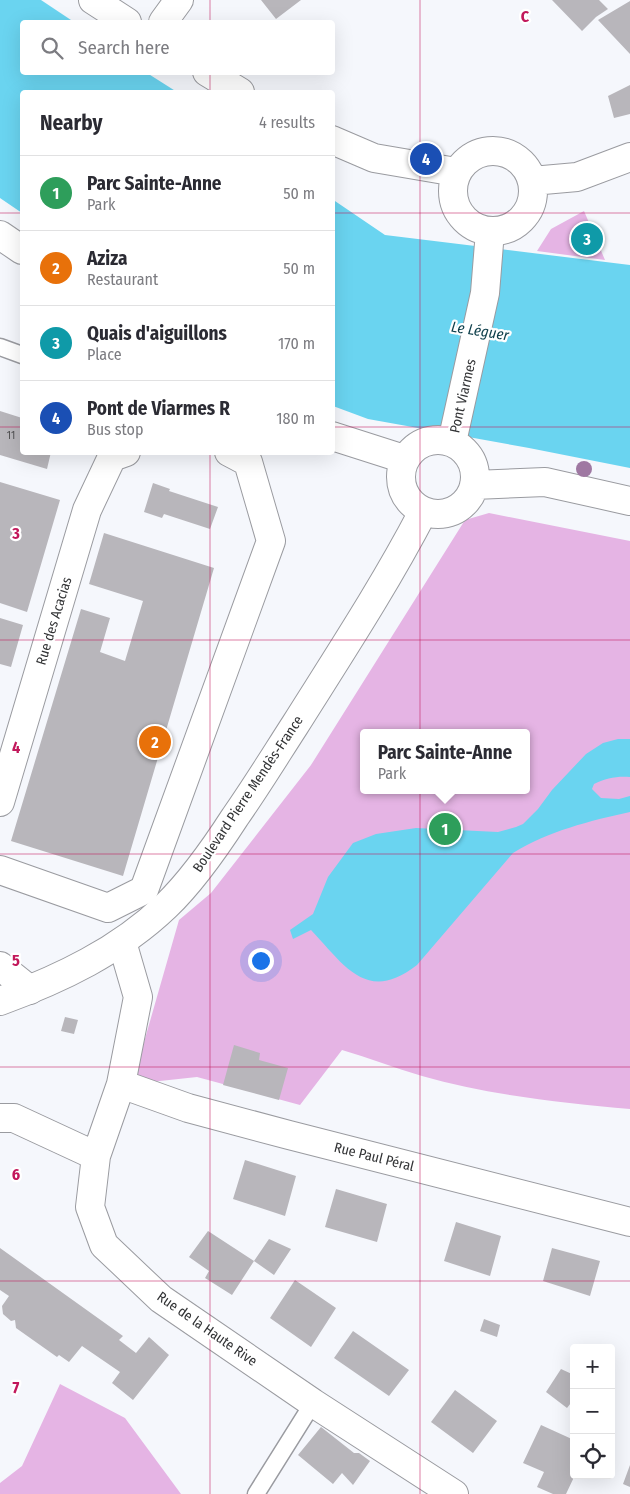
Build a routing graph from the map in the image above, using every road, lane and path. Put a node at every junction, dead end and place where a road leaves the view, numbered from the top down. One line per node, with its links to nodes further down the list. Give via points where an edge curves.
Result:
1 (93, 0): 3 (street)
2 (179, 0): 4 (street)
3 (124, 20)
4 (164, 20)
5 (212, 75): 6 (street)
6 (237, 90)
7 (335, 141): 9 (street, via 374,158)
8 (630, 157): 10 (street, via 577,177)
9 (456, 172): 10 (street, via 476,153 504,151 517,158); 12 (street, via 452,194 460,216)
10 (532, 181): 12 (street, via 531,205 524,216 515,225)
11 (0, 235): 13 (street)
12 (490, 237): 17 (street, Pont Viarmes, via 485,293)
13 (20, 249)
14 (0, 347): 15 (lane)
15 (20, 354)
16 (335, 437): 20 (street)
17 (453, 439): 20 (street, via 426,441 414,446); 21 (street, via 471,459)
18 (118, 455): 24 (street, Rue des Acacias, via 112,457 87,510)
19 (244, 456): 25 (street, via 271,541 144,890 108,908)
20 (404, 459): 23 (street, via 400,471 405,496)
21 (474, 485): 22 (street, via 545,482); 23 (street, via 470,497 449,513)
22 (630, 501)
23 (423, 512): 26 (street, Boulevard Pierre Mendès-France, via 352,634 206,862 166,906)
24 (0, 802)
25 (0, 870)
26 (122, 942): 28 (street, Boulevard Pierre Mendès-France, via 91,961); 30 (street, Rue de la Haute Rive, via 138,997)
27 (0, 966): 28 (street)
28 (30, 990): 29 (street, Boulevard Pierre Mendès-France)
29 (0, 1001)
30 (121, 1084): 32 (street, Rue de la Haute Rive); 33 (street, Rue Paul Péral, via 188,1108)
31 (0, 1118): 32 (street, via 14,1118)
32 (96, 1156): 34 (street, Rue de la Haute Rive, via 90,1206 104,1245 161,1299)
33 (630, 1222)
34 (313, 1403): 35 (lane); 36 (street, Rue de la Haute Rive)
35 (256, 1494)
36 (454, 1494)

